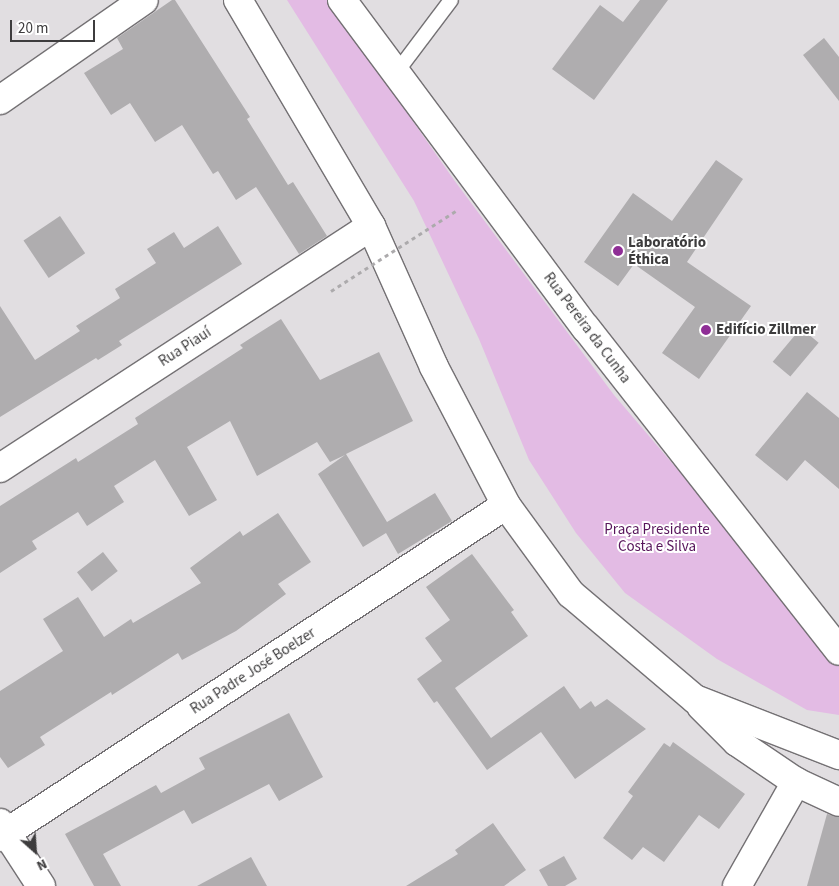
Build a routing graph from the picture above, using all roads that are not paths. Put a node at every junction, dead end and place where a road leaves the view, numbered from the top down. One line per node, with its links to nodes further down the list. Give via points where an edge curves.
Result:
1 (144, 0): 7 (street)
2 (223, 0): 5 (street)
3 (342, 0): 6 (street, Rua Pereira da Cunha)
4 (450, 0): 6 (lane)
5 (239, 6): 8 (street)
6 (396, 73): 11 (street, Rua Pereira da Cunha, via 586,328)
7 (0, 100)
8 (371, 226): 9 (street, Rua Piauí); 10 (street, via 434,367)
9 (0, 468)
10 (506, 505): 12 (street, via 571,594); 16 (street, Rua Padre José Boelzer)
11 (839, 652)
12 (695, 699): 13 (street); 14 (street, via 737,742)
13 (839, 755)
14 (796, 782): 15 (street); 18 (street)
15 (839, 802)
16 (2, 831): 17 (street)
17 (41, 886)
18 (737, 886)

